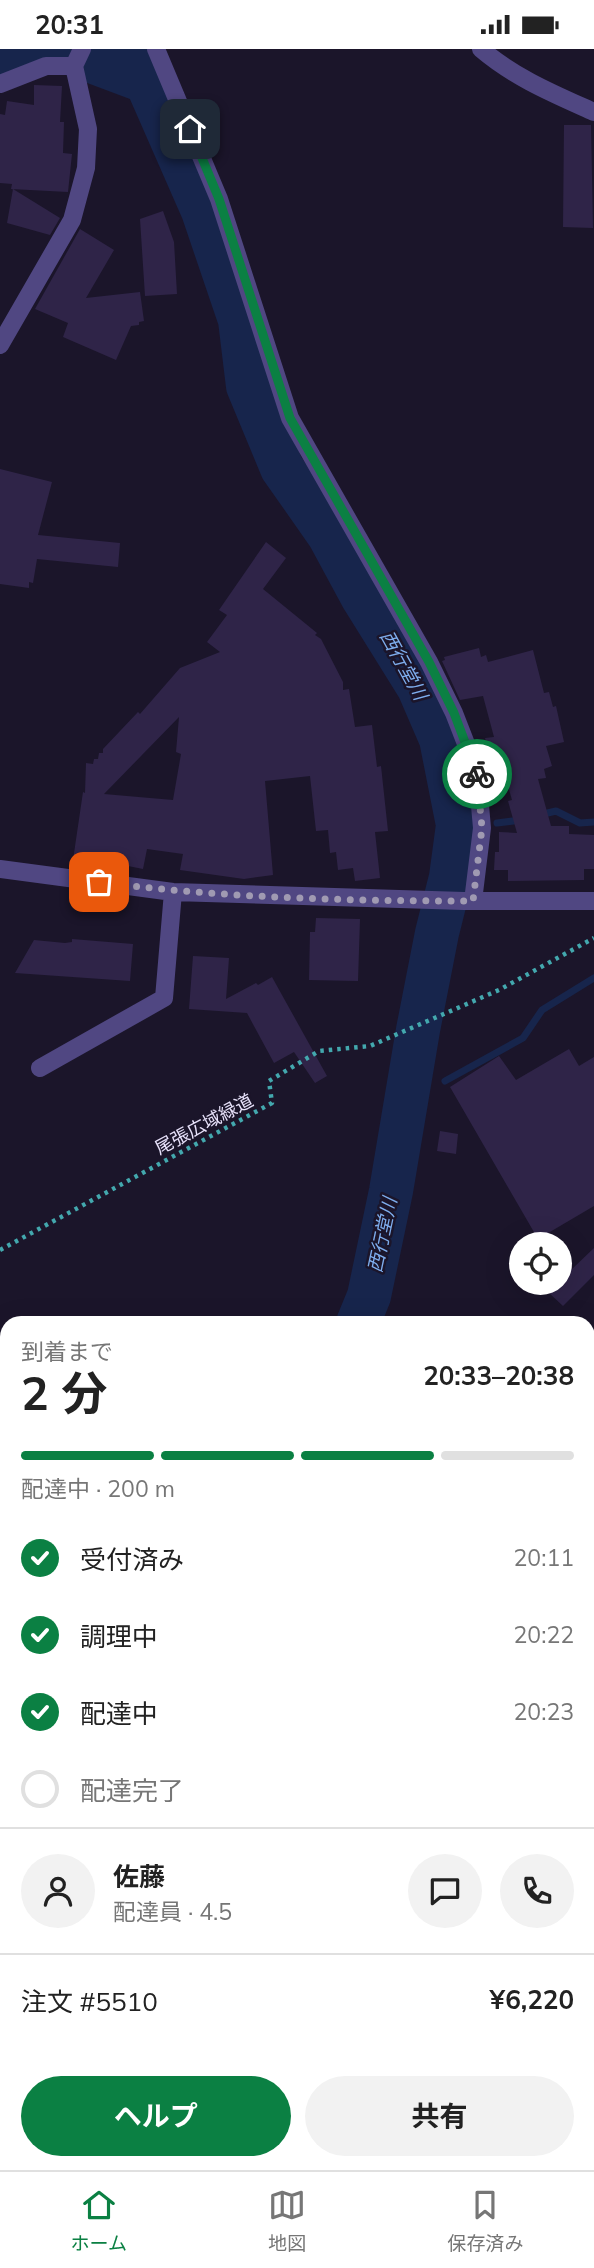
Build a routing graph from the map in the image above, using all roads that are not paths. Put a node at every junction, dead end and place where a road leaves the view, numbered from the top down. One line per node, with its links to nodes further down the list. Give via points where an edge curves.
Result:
1 (156, 49): 9 (street, via 219,199 290,418 429,662 477,772 482,828)
2 (481, 49): 5 (street, via 540,88)
3 (78, 57): 4 (street); 6 (street, via 88,129 86,168 72,220)
4 (0, 84)
5 (594, 112)
6 (0, 345)
7 (0, 869): 8 (street)
8 (173, 892): 9 (street); 11 (street, via 164,998)
9 (468, 901): 10 (street)
10 (594, 901)
11 (40, 1068)

